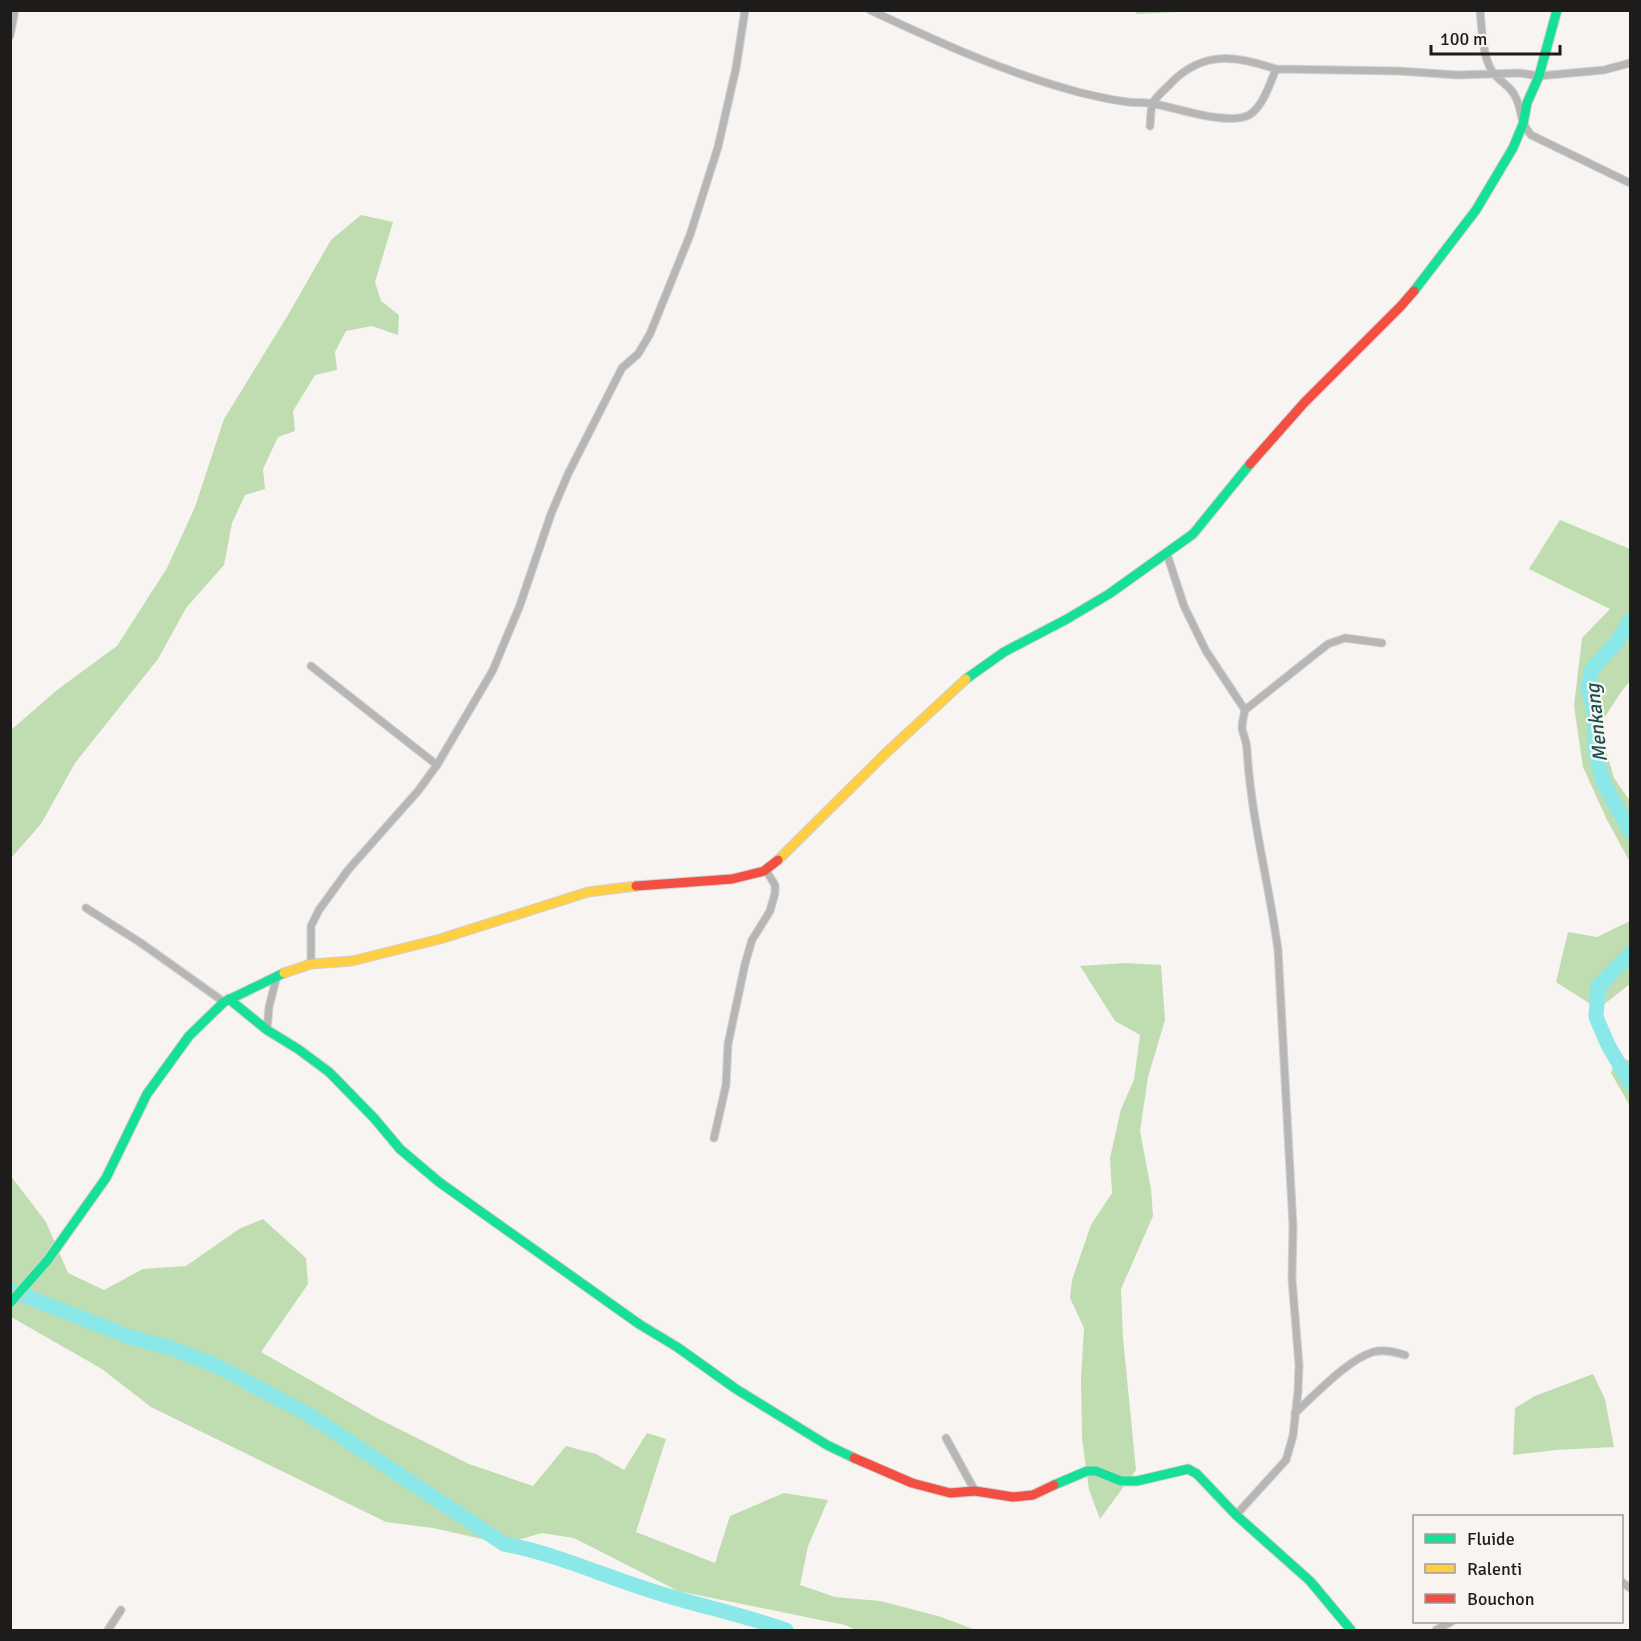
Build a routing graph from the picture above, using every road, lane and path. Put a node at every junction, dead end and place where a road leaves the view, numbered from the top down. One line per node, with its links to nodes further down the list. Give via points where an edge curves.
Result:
1 (15, 10): 6 (street)
2 (745, 10): 19 (street, via 718,147 658,316 644,345 622,368 568,474 503,648)
3 (870, 10): 11 (street, via 1013,72 1078,92)
4 (1480, 10): 9 (street)
5 (1557, 10): 10 (street)
6 (10, 36)
7 (1630, 63): 10 (street, via 1604,70)
8 (1276, 69): 9 (street, via 1458,75); 11 (street, via 1238,59 1205,60 1188,68); 11 (street, via 1256,110 1246,117 1202,115)
9 (1493, 72): 10 (street); 12 (street, via 1515,96)
10 (1539, 76): 12 (street)
11 (1153, 104): 13 (street)
12 (1523, 124): 14 (street, via 1531,135); 15 (street, via 1476,210 1420,284 1304,403 1200,526)
13 (1150, 126)
14 (1630, 183)
15 (1167, 554): 18 (street, via 1184,606 1206,651); 20 (street, via 1109,594 974,673 902,738 789,852)
16 (1382, 643): 18 (street, via 1345,638 1328,644)
17 (311, 666): 19 (street)
18 (1245, 710): 29 (street, via 1242,728 1256,832 1278,950 1299,1365)
19 (437, 765): 22 (street, via 319,910 311,926)
20 (764, 871): 22 (street, via 732,879 588,892 417,945 352,961); 26 (street, via 772,878 775,894 770,911 752,940 745,964)
21 (86, 908): 24 (street)
22 (310, 964): 23 (street)
23 (291, 970): 24 (street); 25 (street, via 276,976)
24 (226, 1000): 25 (street); 27 (street, via 189,1036 158,1077 106,1178 47,1261)
25 (267, 1030): 31 (street, via 329,1072 420,1167 735,1389 859,1461 934,1490)
26 (714, 1138)
27 (10, 1303)
28 (1405, 1355): 29 (street, via 1386,1350 1372,1352 1338,1374)
29 (1295, 1413): 32 (street, via 1286,1460)
30 (946, 1438): 31 (street)
31 (975, 1491): 32 (street, via 1012,1497 1033,1495 1087,1471 1137,1481 1188,1469)
32 (1236, 1515): 35 (street, via 1310,1581)
33 (121, 1610): 34 (street)
34 (108, 1630)
35 (1351, 1630)

